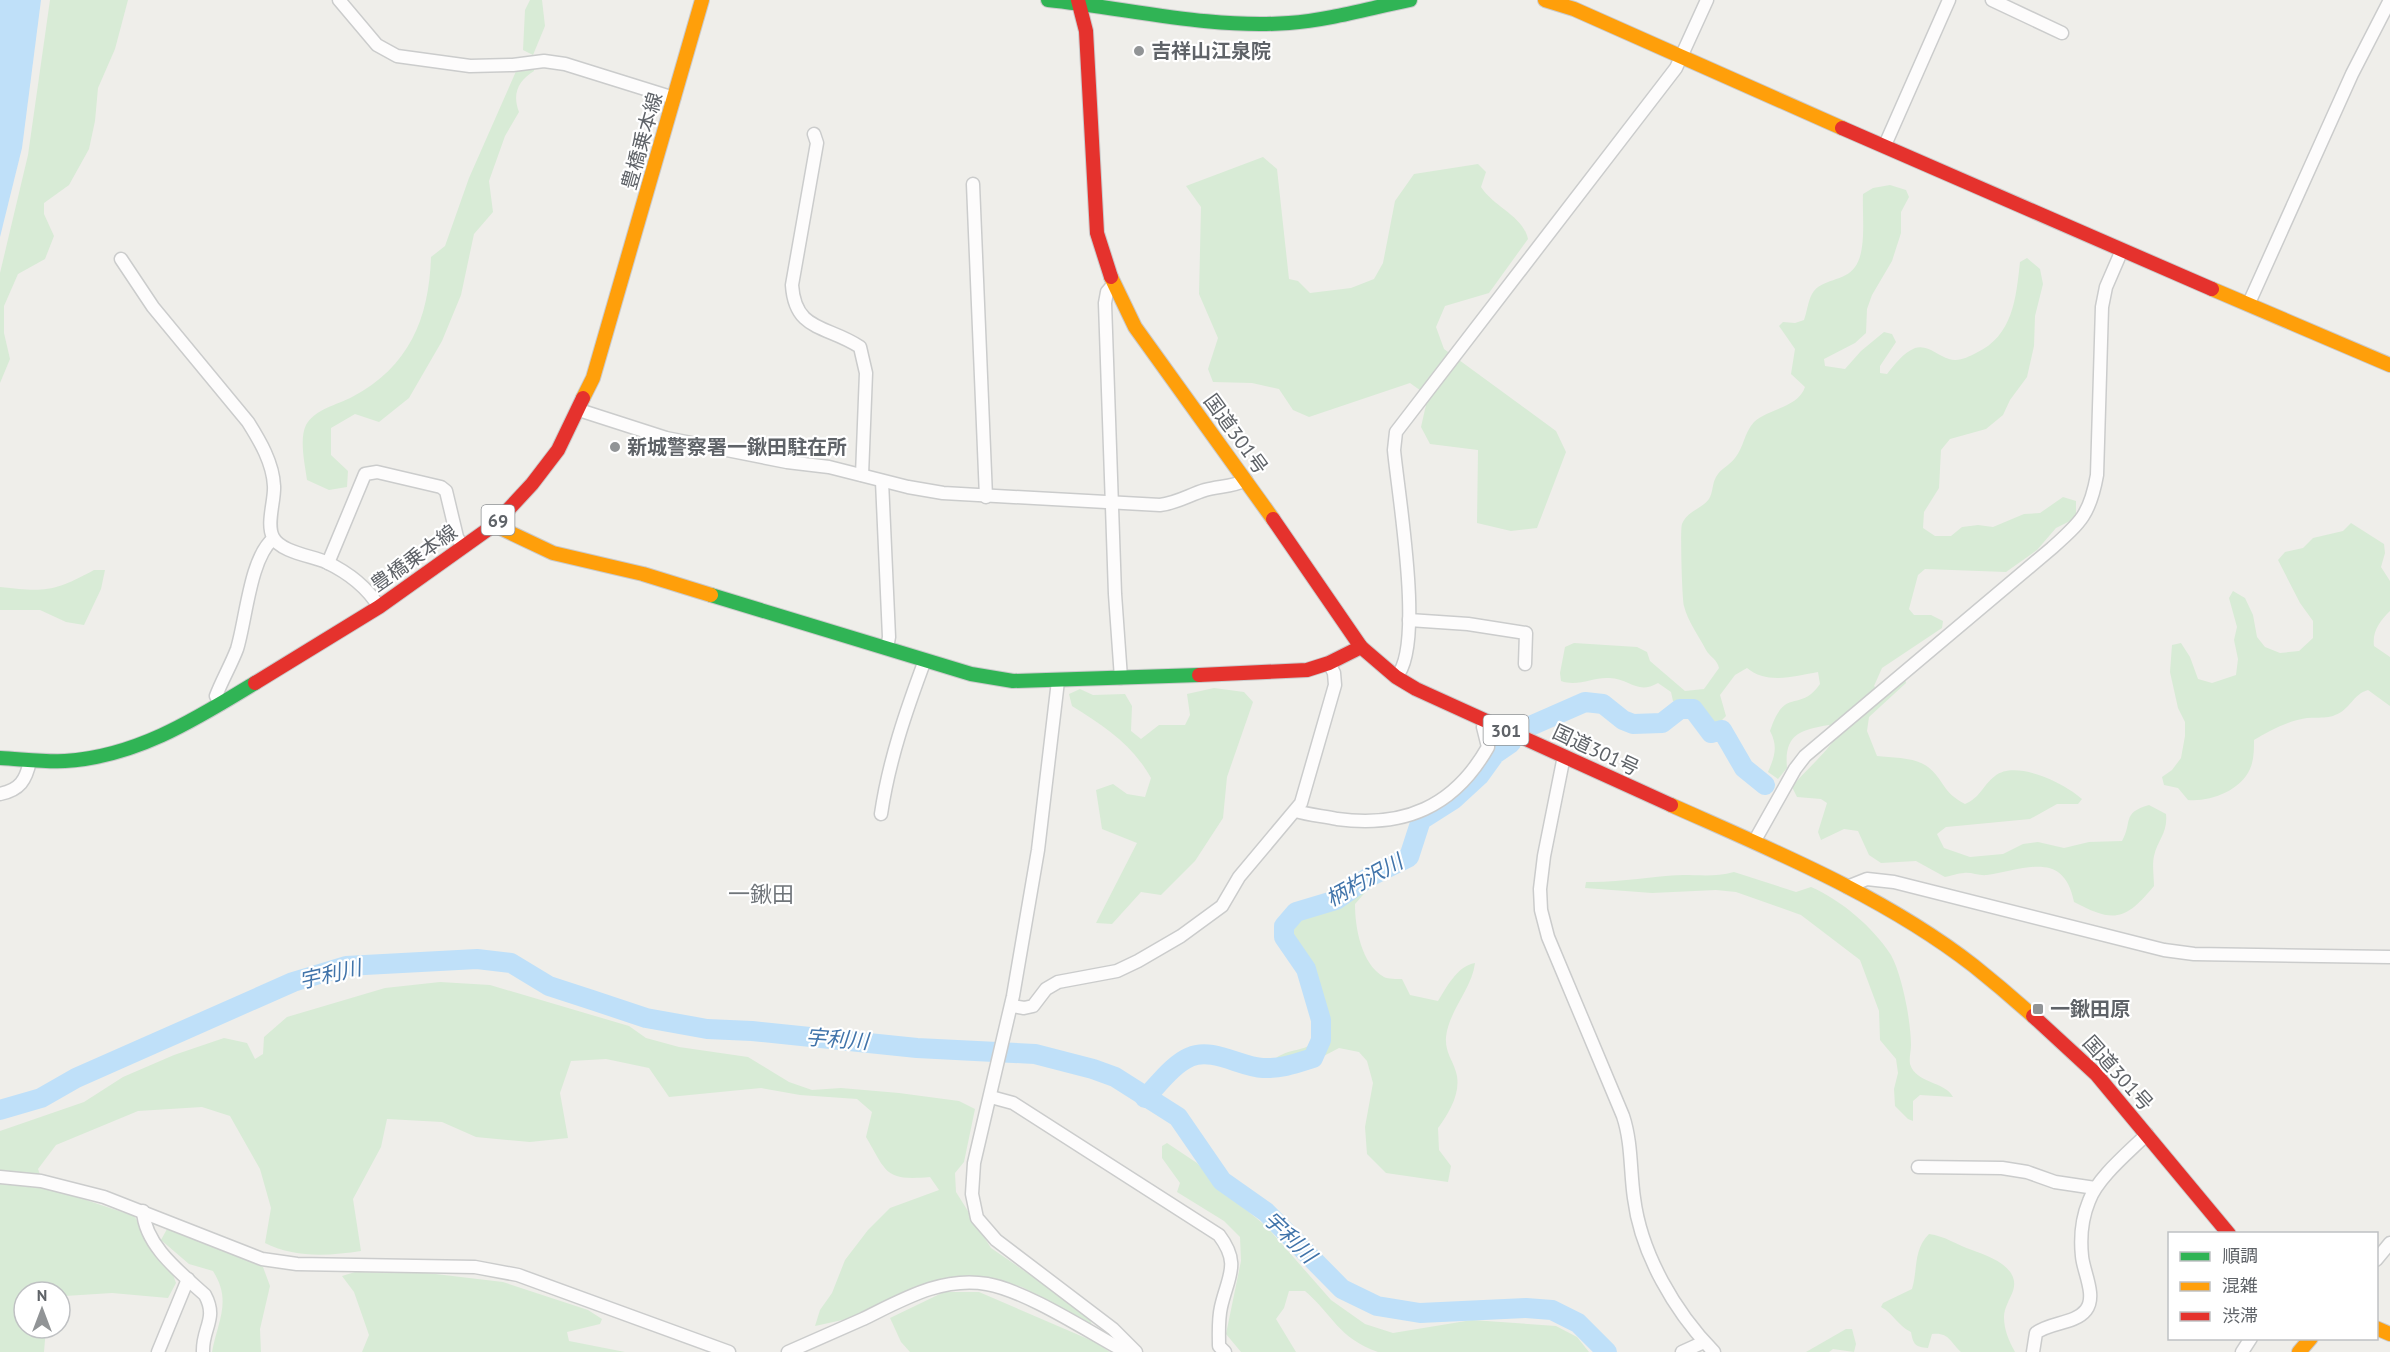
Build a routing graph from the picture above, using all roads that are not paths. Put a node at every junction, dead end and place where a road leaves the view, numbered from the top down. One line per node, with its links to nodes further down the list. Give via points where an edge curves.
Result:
1 (339, 0): 13 (street, via 377,45 398,56 470,66 544,61 565,64)
2 (702, 0): 13 (main road, 豊橋乗本線 / 69)
3 (1048, 0): 10 (main road)
4 (1410, 0): 10 (main road, via 1322,20 1272,24 1220,22)
5 (1545, 0): 12 (main road)
6 (1707, 0): 12 (street)
7 (1949, 0): 15 (street)
8 (1992, 0): 11 (street)
9 (2390, 0): 20 (street, via 2352,74)
10 (1079, 1): 19 (main road, 国道301号 / 301, via 1086,31 1096,223)
11 (2062, 33)
12 (1682, 56): 15 (main road); 33 (street, via 1577,199 1396,432 1394,450 1410,592)
13 (674, 98): 22 (main road, 豊橋乗本線 / 69, via 607,334)
14 (814, 134): 23 (street, via 817,143 793,298 796,311 805,320 860,347 866,373)
15 (1885, 145): 17 (main road)
16 (973, 184): 26 (street)
17 (2122, 250): 20 (main road); 50 (street, via 2102,307 2097,475 2088,510 2052,548 1805,756)
18 (121, 259): 29 (street, via 153,307 261,443 274,484 270,530)
19 (1113, 285): 24 (main road, 国道301号 / 301, via 1135,327); 27 (street, via 1105,303)
20 (2249, 303): 21 (main road)
21 (2390, 366)
22 (579, 410): 23 (street, via 666,438); 28 (main road, 豊橋乗本線 / 69, via 558,450)
23 (862, 475): 25 (street)
24 (1246, 480): 27 (street, via 1174,503); 34 (main road, 国道301号 / 301)
25 (882, 481): 26 (street); 35 (street)
26 (986, 497): 27 (street)
27 (1114, 502): 40 (street)
28 (494, 525): 30 (main road, 豊橋乗本線 / 69); 35 (main road, via 553,553 643,574)
29 (273, 539): 31 (street); 42 (street, via 259,562 237,648 216,696)
30 (463, 547): 31 (street, via 446,490 377,472 365,474); 32 (main road, 豊橋乗本線 / 69)
31 (328, 563): 32 (street, via 352,577)
32 (379, 607): 42 (main road, 豊橋乗本線 / 69)
33 (1409, 620): 38 (street, via 1526,633); 39 (street, via 1405,663)
34 (1361, 647): 37 (main road); 39 (main road, 国道301号 / 301)
35 (887, 648): 36 (main road)
36 (925, 660): 41 (main road, via 1013,681); 49 (street, via 898,732)
37 (1329, 663): 40 (main road, via 1280,672); 48 (street, via 1335,685)
38 (1525, 664)
39 (1396, 677): 43 (main road, 国道301号 / 301)
40 (1121, 678): 41 (main road)
41 (1058, 681): 53 (street, via 1038,849)
42 (221, 704): 46 (main road, 豊橋乗本線 / 69, via 164,736 107,755)
43 (1486, 722): 44 (main road, 国道301号 / 301); 48 (street, via 1483,728 1488,747 1459,788 1418,813 1372,822)
44 (1564, 756): 50 (main road, 国道301号 / 301); 65 (street, via 1540,889 1545,928 1623,1116 1634,1199 1646,1244 1669,1293)
45 (0, 758): 46 (main road, 豊橋乗本線 / 69)
46 (30, 761): 47 (street, via 27,776 15,790)
47 (0, 794)
48 (1296, 811): 53 (street, via 1210,917 1117,971 1058,982 1033,1006)
49 (881, 814)
50 (1754, 842): 51 (main road, 国道301号 / 301)
51 (1847, 887): 52 (street, via 1867,879 1894,882 2174,951); 55 (main road, 国道301号 / 301, via 1915,926 1982,972 2080,1059)
52 (2390, 957)
53 (1012, 1006): 54 (street)
54 (992, 1095): 71 (street, via 974,1163 972,1194 977,1218 996,1240 1113,1329); 72 (street, via 1013,1103 1219,1235 1230,1250 1231,1270 1219,1317 1219,1346)
55 (2146, 1134): 58 (street); 60 (main road, 国道301号 / 301)
56 (1918, 1167): 58 (street, via 2002,1168)
57 (0, 1177): 59 (street, via 60,1185)
58 (2095, 1188): 75 (street, via 2082,1227 2082,1257 2090,1298 2087,1309 2078,1316 2044,1326 2036,1333)
59 (143, 1211): 63 (street, via 154,1244); 68 (street, via 235,1250 277,1262 449,1265 518,1275)
60 (2228, 1232)
61 (2390, 1243): 62 (street)
62 (2378, 1258)
63 (188, 1279): 66 (street); 67 (street, via 211,1305)
64 (2309, 1340): 76 (main road)
65 (1704, 1342): 73 (street); 74 (street)
66 (158, 1352)
67 (203, 1352)
68 (729, 1352)
69 (788, 1352): 70 (street, via 920,1292 965,1282 1014,1292)
70 (1126, 1352)
71 (1136, 1352)
72 (1225, 1352)
73 (1682, 1352)
74 (1714, 1352)
75 (2033, 1352)
76 (2299, 1352)

